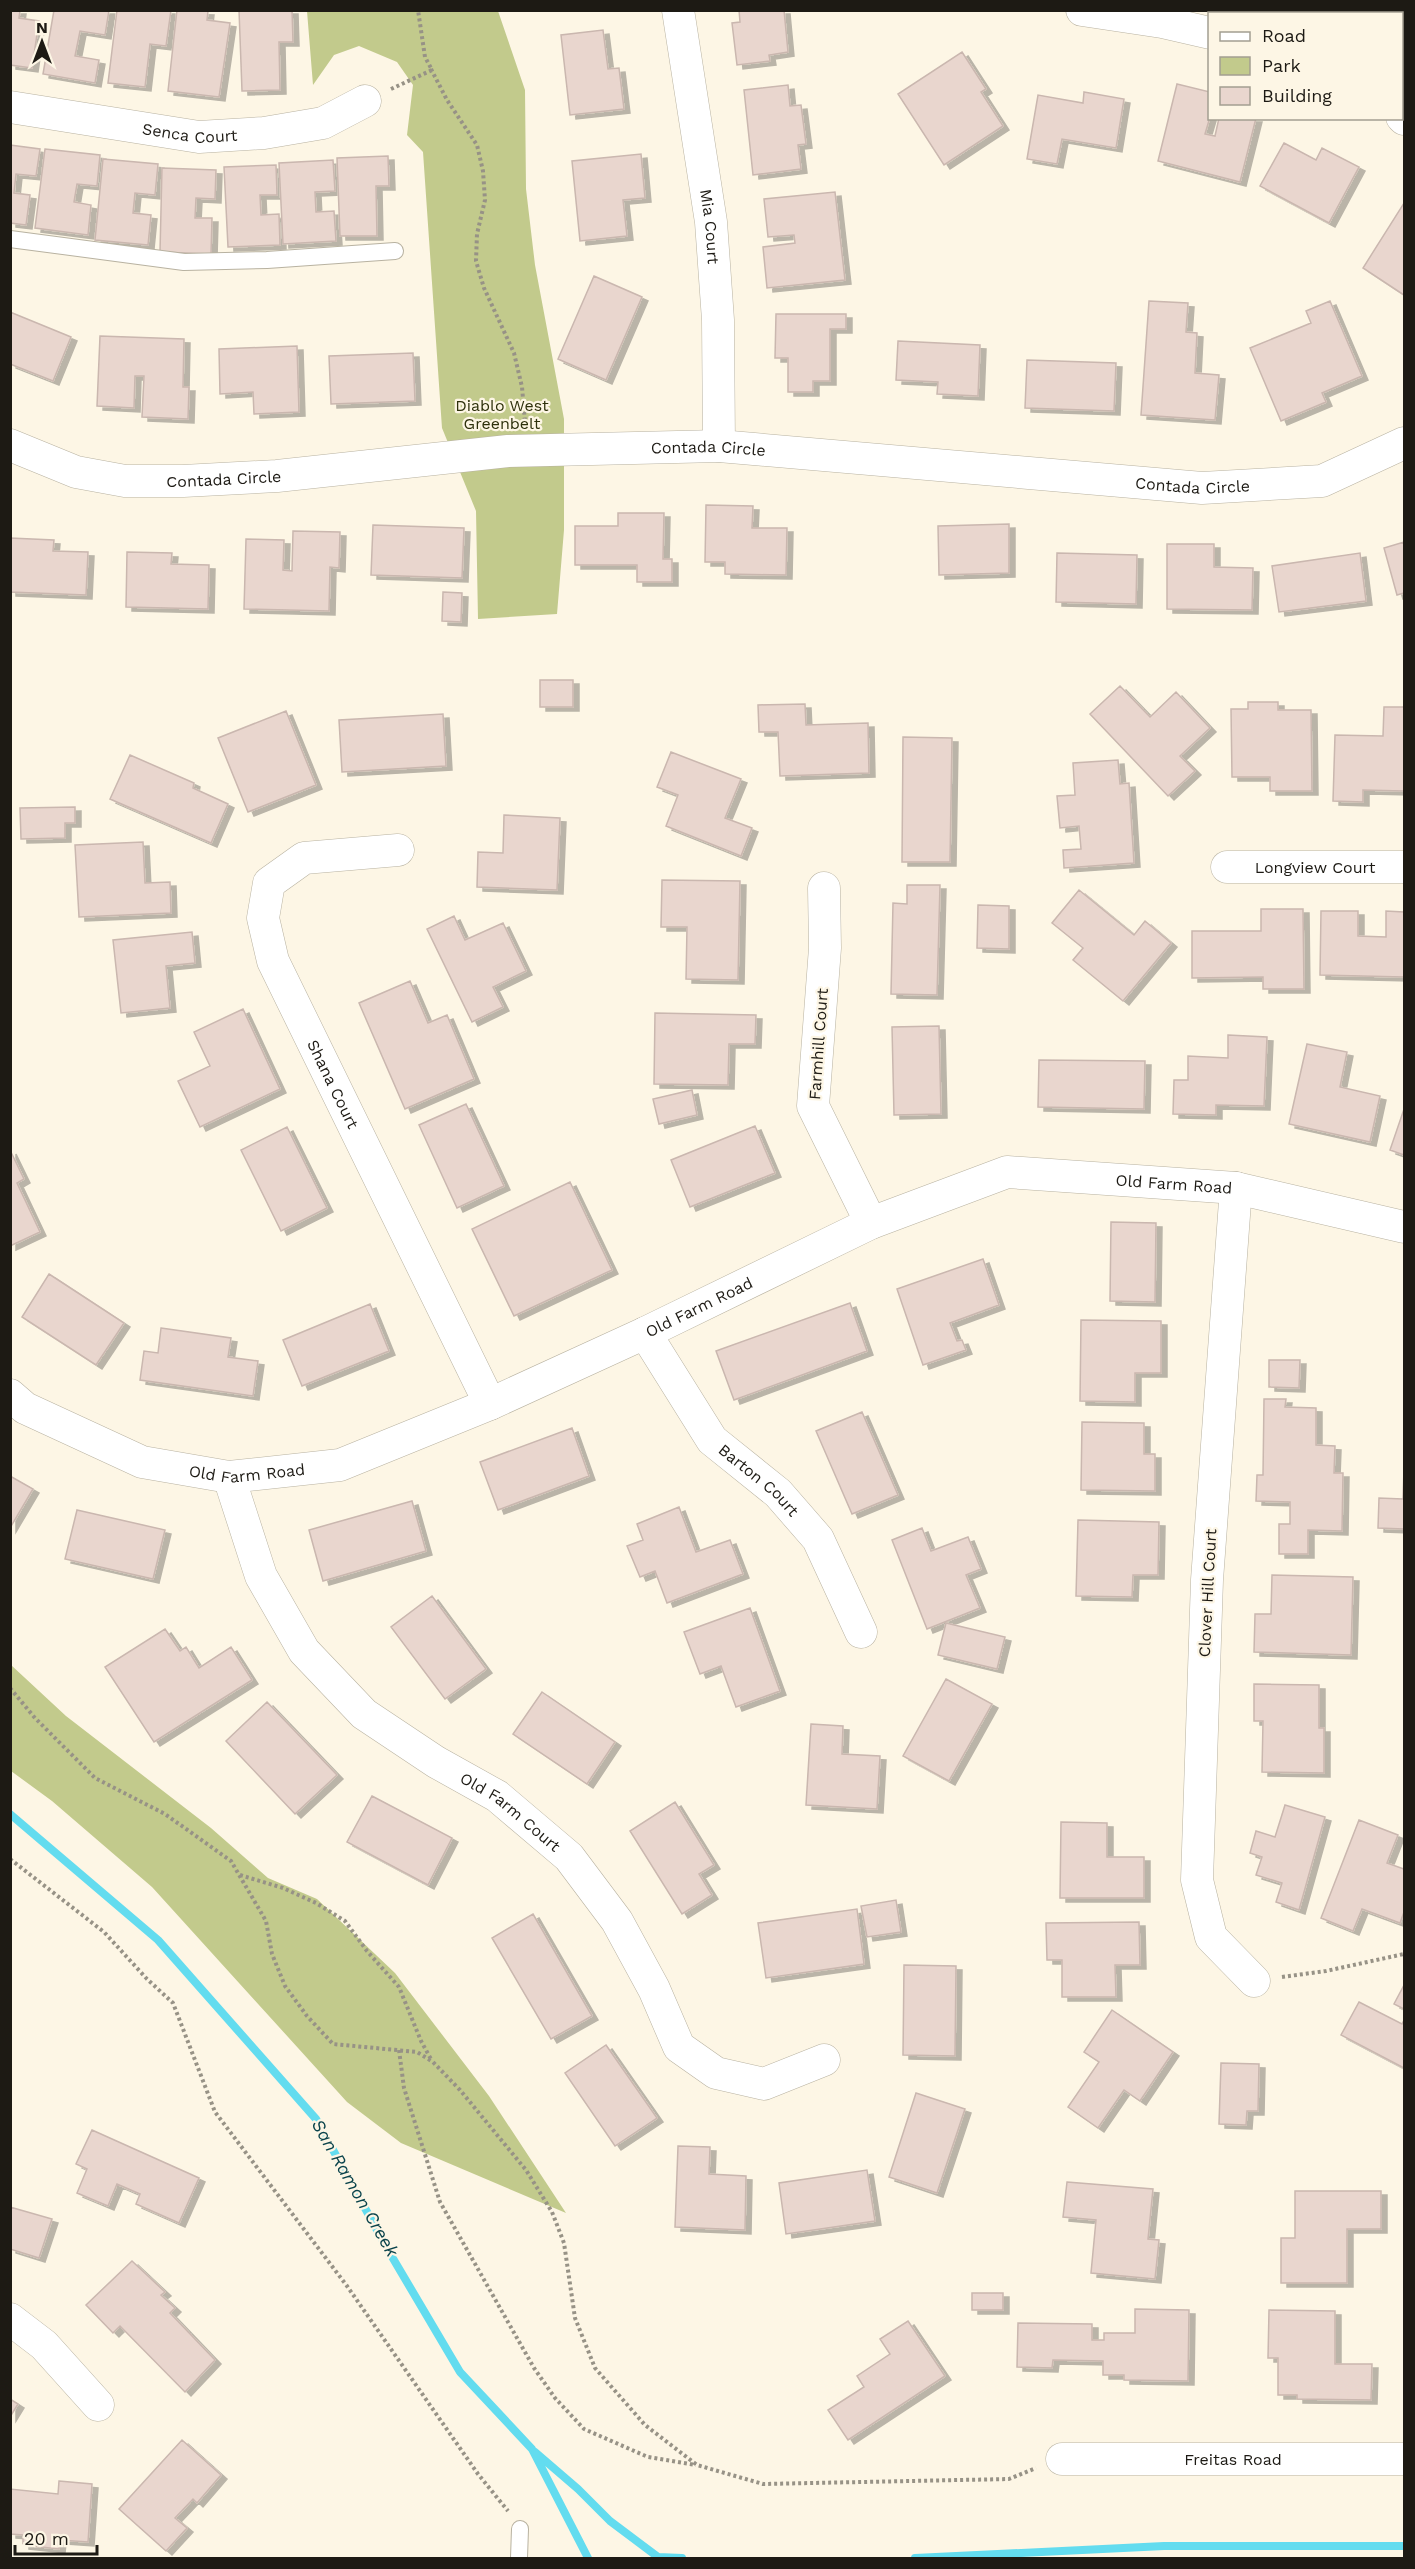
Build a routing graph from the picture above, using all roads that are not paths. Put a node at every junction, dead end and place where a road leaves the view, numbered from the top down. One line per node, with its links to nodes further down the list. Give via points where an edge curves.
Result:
1 (678, 10): 10 (street, Mia Court, via 711,222 718,320)
2 (1082, 10): 3 (street)
3 (1208, 33)
4 (365, 101): 5 (street, Senca Court, via 322,123 264,133 199,137)
5 (10, 107)
6 (10, 239): 7 (lane, via 184,262)
7 (395, 251)
8 (1404, 443): 10 (street, Contada Circle, via 1322,482 1202,488)
9 (10, 445): 10 (street, Contada Circle, via 76,472 124,482 277,476 508,451)
10 (719, 446)
11 (398, 850): 20 (street, Shana Court, via 304,858 269,883 263,918 273,961)
12 (1227, 867): 13 (street, Longview Court)
13 (1404, 867)
14 (824, 888): 16 (street, Farmhill Court, via 825,948 813,1106)
15 (1236, 1188): 16 (street, Old Farm Road, via 1007,1172); 17 (street, Old Farm Road); 23 (street, Clover Hill Court, via 1207,1580 1197,1880 1211,1937)
16 (871, 1223): 18 (street, Old Farm Road)
17 (1404, 1227)
18 (645, 1333): 20 (street, Old Farm Road); 22 (street, Barton Court, via 712,1440 778,1493 818,1539)
19 (10, 1395): 21 (street, Old Farm Road, via 25,1408 142,1462)
20 (490, 1404): 21 (street, Old Farm Road, via 340,1465)
21 (229, 1477): 24 (street, Old Farm Court, via 261,1576 304,1651 364,1714 436,1762 497,1796 569,1857 617,1921 654,1989 679,2048 716,2073 764,2084)
22 (861, 1632)
23 (1254, 1981)
24 (824, 2060)
25 (10, 2319): 26 (street, via 44,2345)
26 (98, 2405)
27 (1062, 2458): 28 (street, Freitas Road)
28 (1404, 2459)
29 (519, 2529): 30 (lane)
30 (519, 2559)

